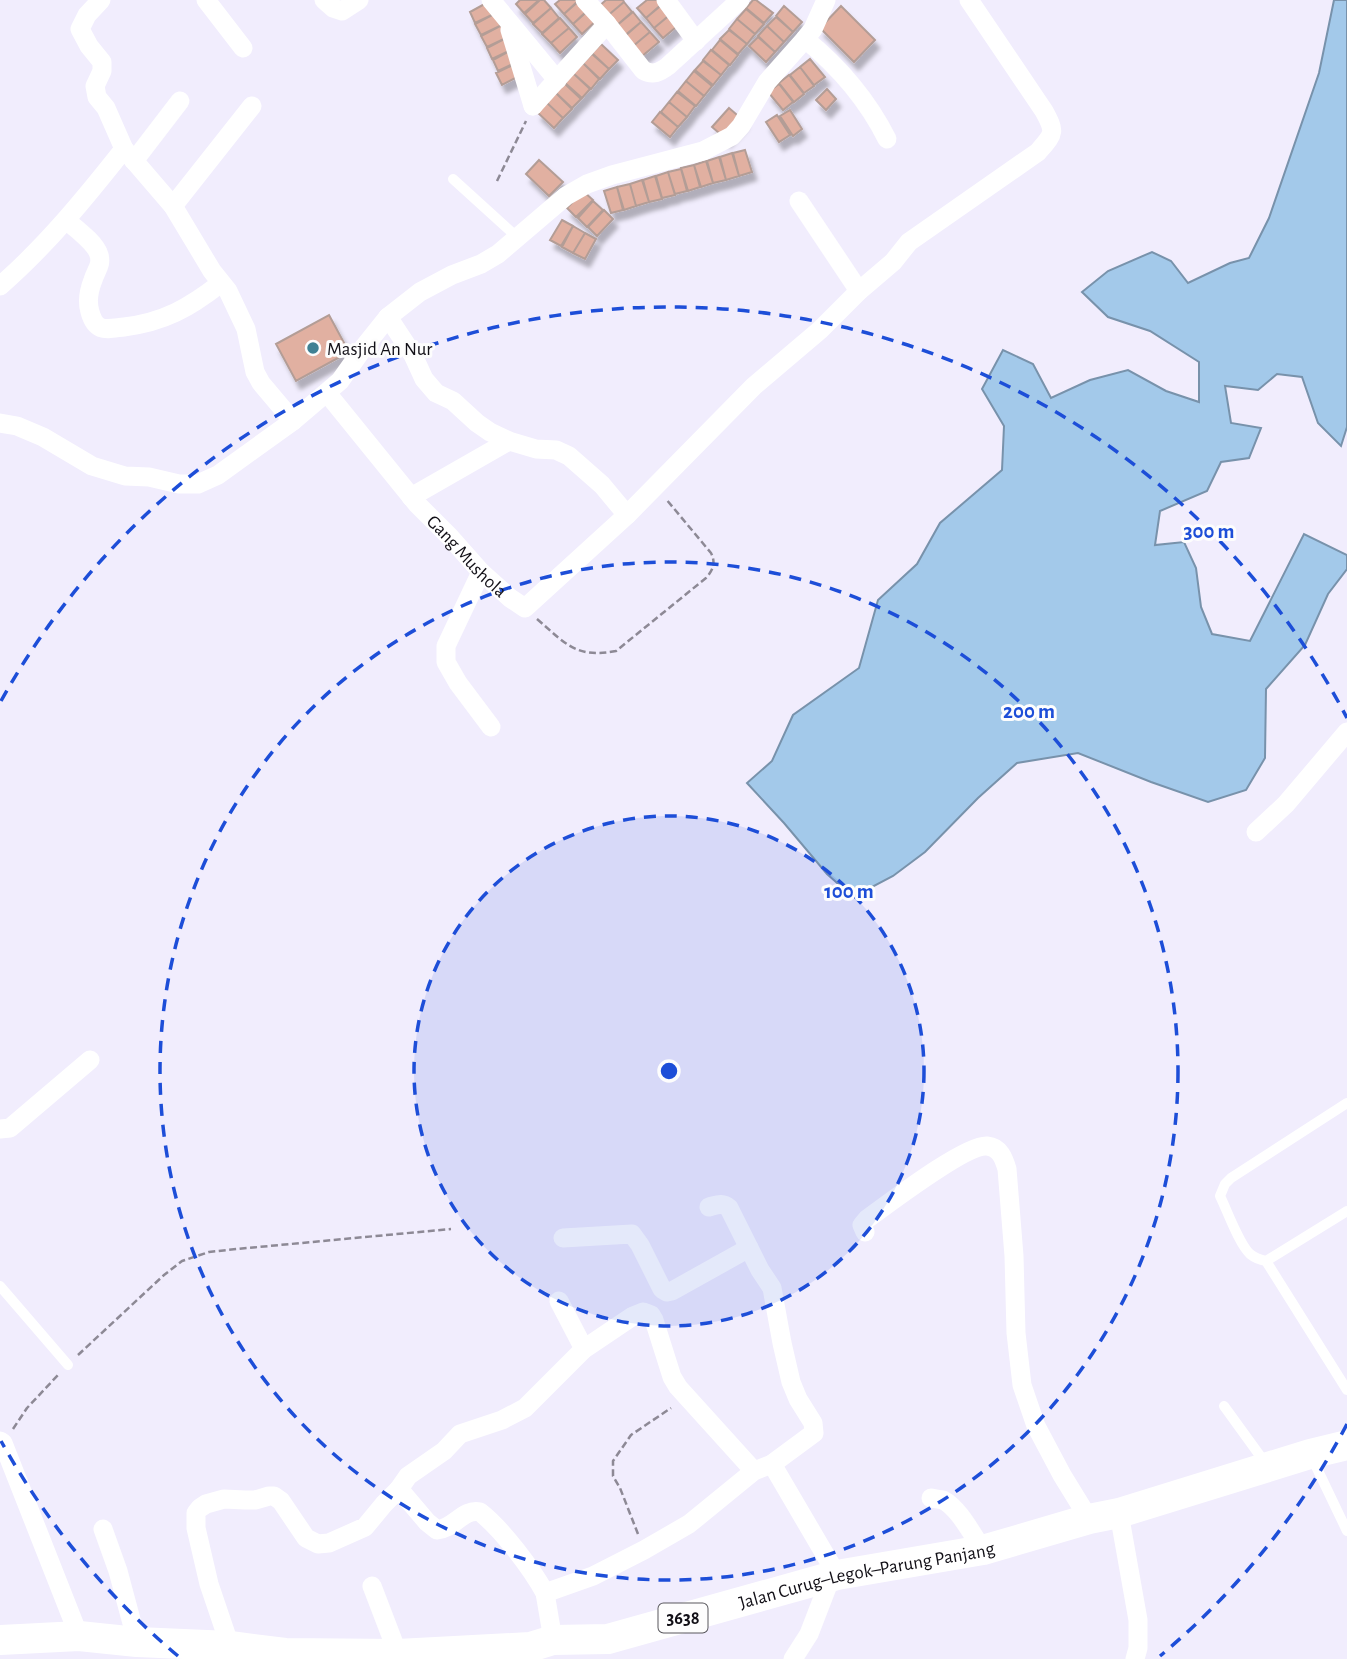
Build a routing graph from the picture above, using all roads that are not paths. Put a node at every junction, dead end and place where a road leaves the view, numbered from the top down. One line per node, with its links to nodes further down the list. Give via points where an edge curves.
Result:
1 (101, 0): 20 (street, via 80,29 102,62 95,86 97,97)
2 (206, 0): 15 (street)
3 (324, 0): 4 (street, via 342,11)
4 (359, 0)
5 (491, 0): 11 (street)
6 (585, 0): 12 (street)
7 (666, 0): 14 (street)
8 (740, 0): 14 (street)
9 (826, 0): 13 (street)
10 (969, 0): 28 (street, Gang Mushola, via 1044,111 1052,126 1051,136 1038,152 909,242)
11 (508, 20): 16 (street); 16 (street, via 533,106)
12 (607, 24): 14 (street, via 649,74 662,71); 16 (street)
13 (805, 39): 19 (street, via 859,95); 25 (street, via 766,82 732,136 703,151 586,184)
14 (696, 41)
15 (243, 48)
16 (557, 80)
17 (180, 100): 20 (street)
18 (252, 106): 23 (street)
19 (887, 139)
20 (129, 155): 23 (street); 24 (street)
21 (453, 179): 25 (lane)
22 (799, 201): 28 (street)
23 (173, 206): 26 (street)
24 (66, 219): 26 (street, via 99,252 89,309 100,328 146,324 176,314); 27 (street)
25 (518, 238): 29 (street, via 481,264 420,292)
26 (221, 283): 31 (street, via 246,329 255,372)
27 (0, 286)
28 (859, 291): 35 (street, Gang Mushola, via 754,386)
29 (388, 317): 30 (street); 33 (street, via 436,393)
30 (327, 393): 31 (street); 34 (street, Gang Mushola)
31 (293, 421): 32 (street, via 218,475 198,484 109,472 43,437)
32 (0, 423)
33 (509, 441): 34 (street); 35 (street, via 569,456)
34 (411, 497): 36 (street, Gang Mushola)
35 (627, 515): 36 (street, Gang Mushola, via 525,608)
36 (481, 572): 37 (street, via 446,646 446,662)
37 (491, 727)
38 (1347, 732): 39 (street)
39 (1256, 832)
40 (90, 1060): 42 (street, via 10,1128)
41 (1347, 1103): 48 (lane, via 1231,1178 1222,1189 1220,1196 1244,1246)
42 (0, 1129)
43 (709, 1207): 47 (street, via 724,1204 729,1208)
44 (1347, 1211): 48 (lane)
45 (865, 1232): 63 (street, via 862,1226 867,1219 969,1150 988,1146 1003,1157 1022,1385 1036,1426)
46 (563, 1238): 47 (street, via 632,1234 667,1292)
47 (749, 1248): 58 (street, via 772,1288 791,1382 814,1433)
48 (1266, 1261): 53 (lane)
49 (0, 1286): 52 (lane)
50 (559, 1301): 51 (street)
51 (584, 1349): 58 (street, via 634,1316 647,1313 654,1320 678,1387 709,1423); 60 (street, via 525,1408 460,1434 408,1476)
52 (68, 1365)
53 (1347, 1390)
54 (1224, 1406): 59 (lane)
55 (1, 1442): 70 (street)
56 (1347, 1445): 57 (main road, Jalan Curug–Legok–Parung Panjang / 3638)
57 (1310, 1454): 59 (main road, Jalan Curug–Legok–Parung Panjang / 3638); 65 (lane)
58 (763, 1468): 67 (street); 69 (street, via 689,1524 644,1550 593,1576)
59 (1268, 1468): 62 (main road, Jalan Curug–Legok–Parung Panjang / 3638)
60 (400, 1489): 69 (street, via 437,1530 472,1511 486,1516); 74 (street, via 365,1527 329,1543 306,1538 274,1496 224,1499 200,1508 196,1528)
61 (931, 1498): 66 (street, via 951,1506)
62 (1119, 1513): 63 (main road, Jalan Curug–Legok–Parung Panjang / 3638); 80 (street, via 1138,1620)
63 (1089, 1519): 66 (main road, Jalan Curug–Legok–Parung Panjang / 3638)
64 (103, 1529): 73 (street)
65 (1347, 1531)
66 (983, 1550): 67 (main road, Jalan Curug–Legok–Parung Panjang / 3638)
67 (834, 1576): 75 (main road, Jalan Curug–Legok–Parung Panjang / 3638); 79 (street)
68 (372, 1586): 76 (street)
69 (545, 1593): 72 (street)
70 (79, 1636): 71 (main road, Jalan Curug–Legok–Parung Panjang / 3638); 73 (main road, Jalan Curug–Legok–Parung Panjang / 3638)
71 (0, 1640)
72 (553, 1640): 75 (main road, Jalan Curug–Legok–Parung Panjang / 3638); 78 (main road, Jalan Curug–Legok–Parung Panjang / 3638, via 530,1647)
73 (137, 1642): 74 (main road, Jalan Curug–Legok–Parung Panjang / 3638)
74 (230, 1646): 77 (main road, Jalan Curug–Legok–Parung Panjang / 3638)
75 (607, 1649)
76 (398, 1654): 77 (main road, Jalan Curug–Legok–Parung Panjang / 3638); 78 (main road, Jalan Curug–Legok–Parung Panjang / 3638)
77 (287, 1656)
78 (439, 1656)
79 (793, 1659)
80 (1135, 1659)

